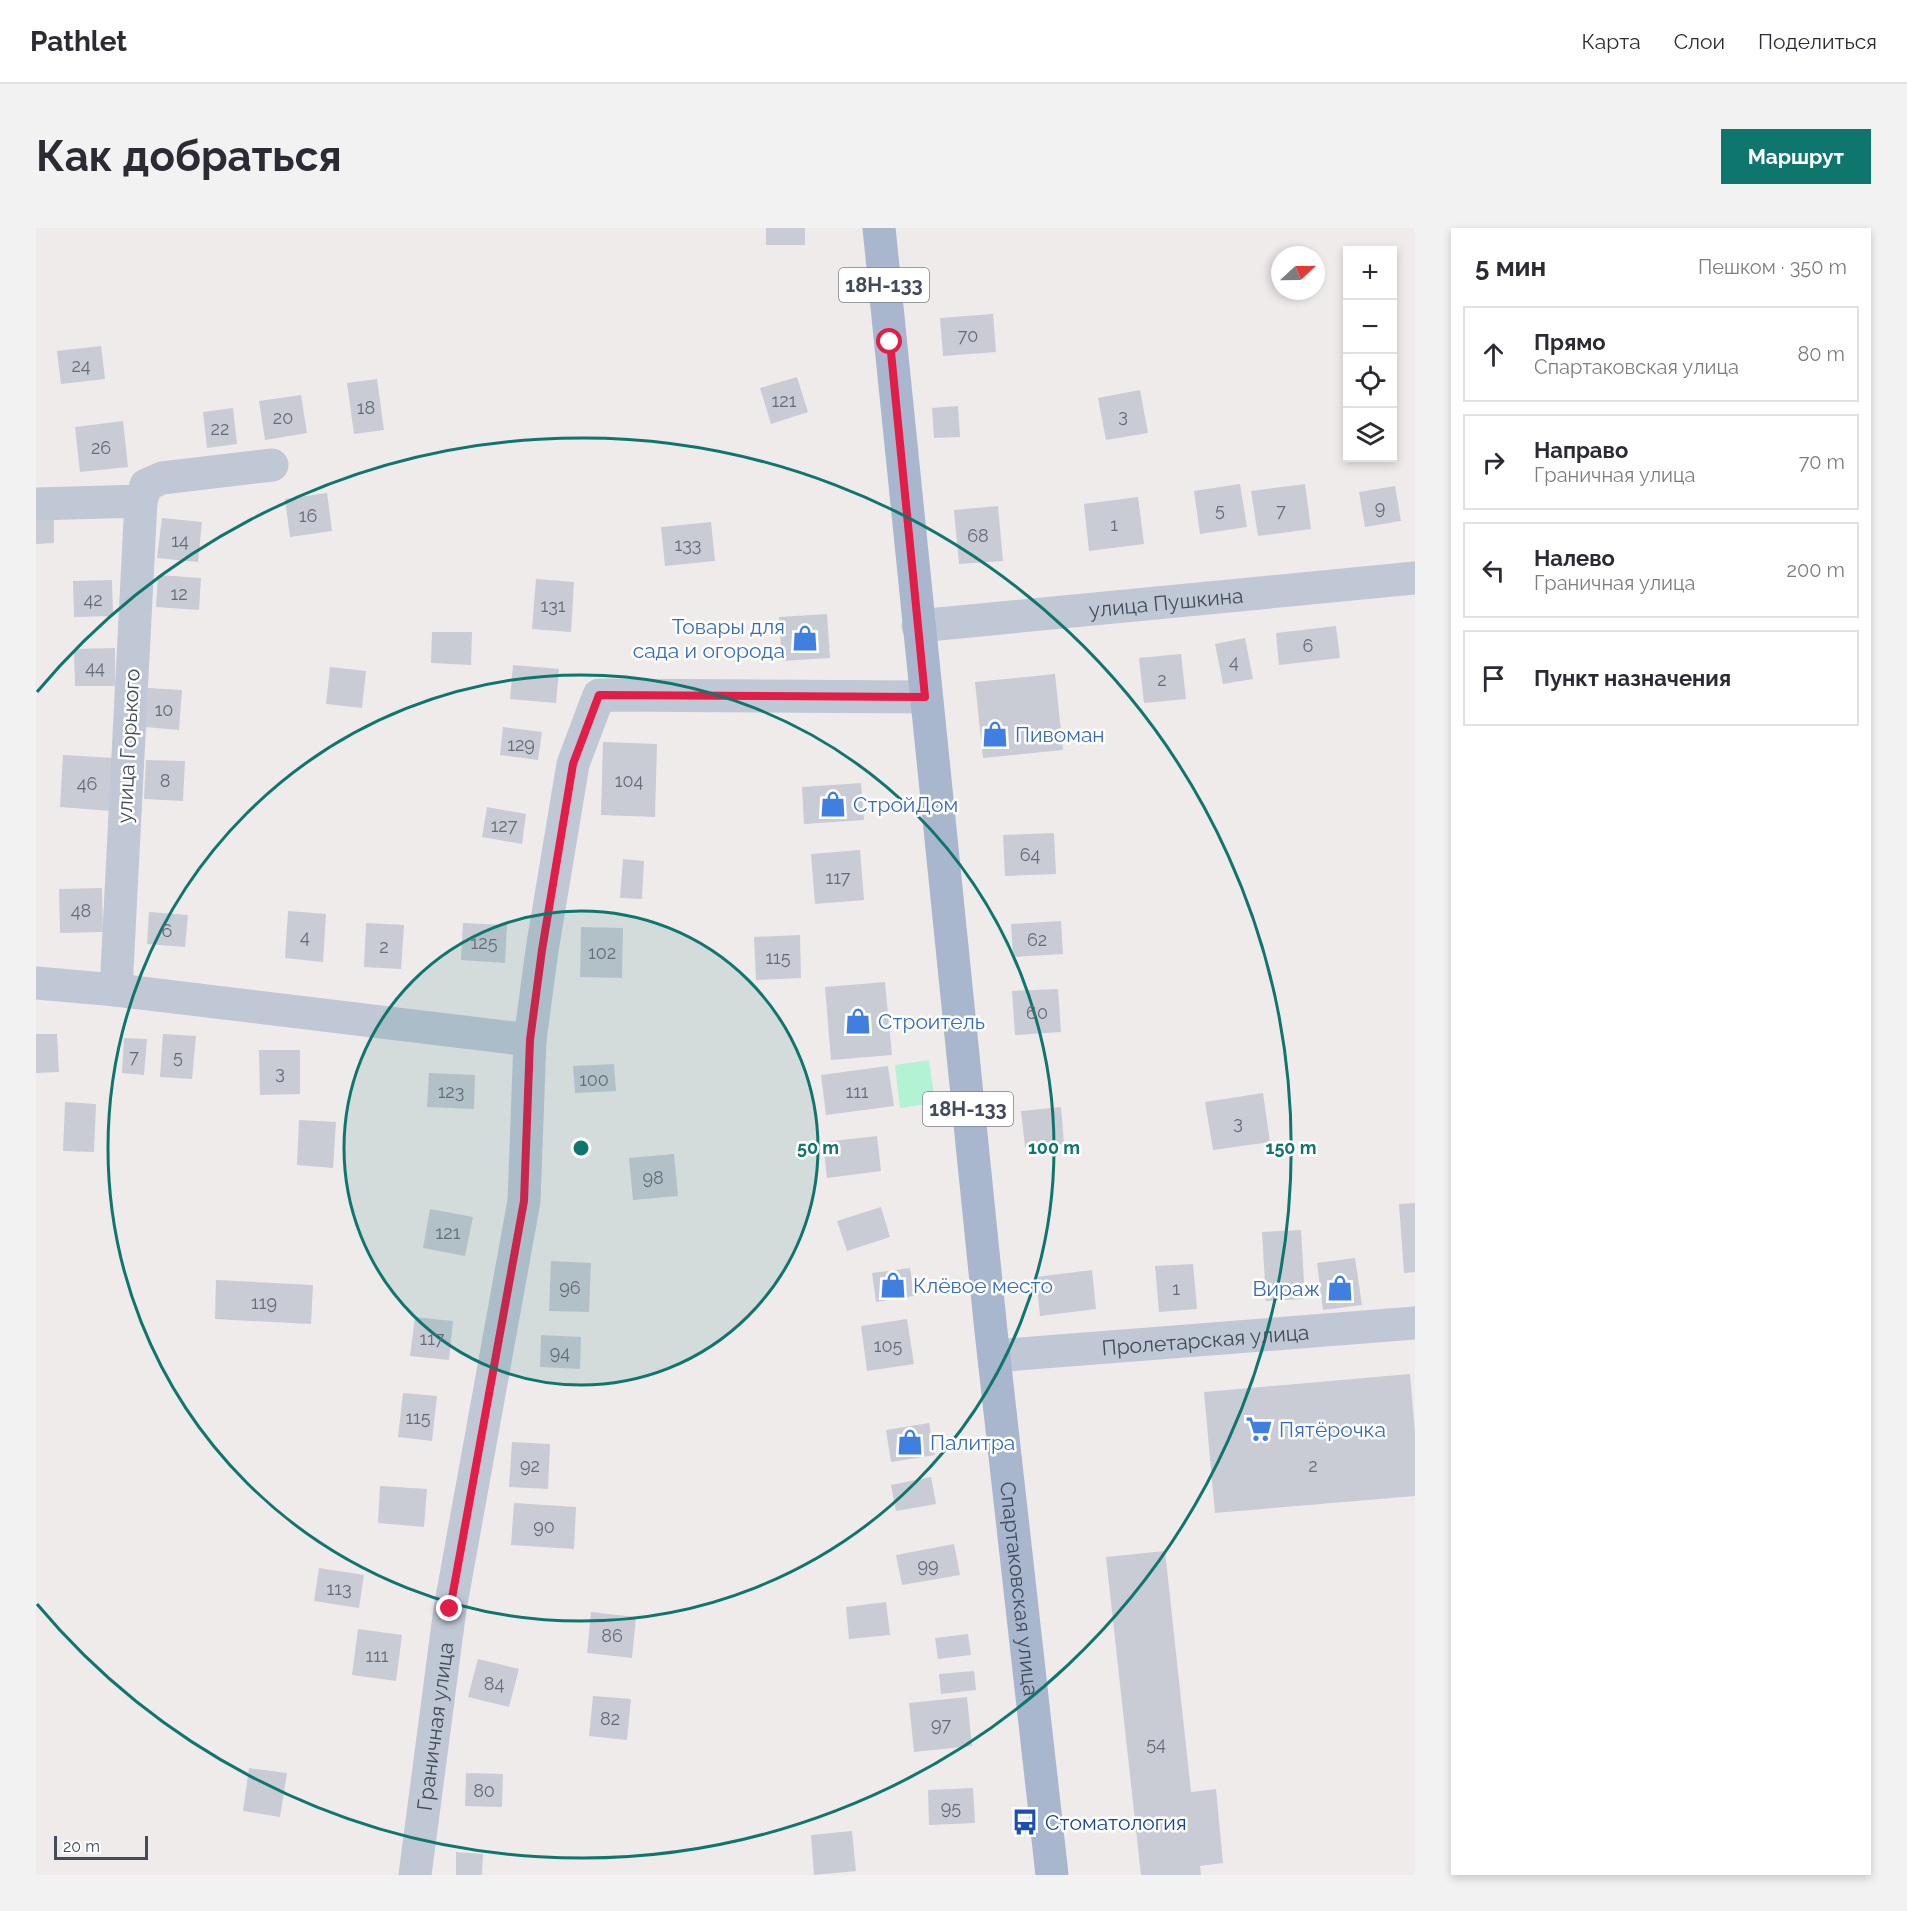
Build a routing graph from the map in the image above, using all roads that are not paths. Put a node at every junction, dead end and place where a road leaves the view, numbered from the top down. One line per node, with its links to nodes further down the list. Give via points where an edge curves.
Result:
1 (879, 228): 6 (main road, Спартаковская улица / 18Н-133)
2 (272, 465): 3 (street, via 162,478 146,485)
3 (141, 501): 4 (street); 9 (street, улица Горького)
4 (36, 504)
5 (1415, 578): 6 (street, улица Пушкина)
6 (918, 626): 7 (main road, Спартаковская улица / 18Н-133)
7 (925, 697): 10 (street, Граничная улица, via 599,695 573,764); 12 (main road, Спартаковская улица / 18Н-133)
8 (36, 983): 9 (street)
9 (116, 990): 10 (street)
10 (530, 1040): 13 (street, Граничная улица, via 524,1201 450,1609)
11 (1415, 1323): 12 (street, Пролетарская улица)
12 (994, 1356): 14 (main road, Спартаковская улица / 18Н-133)
13 (415, 1875)
14 (1052, 1875)

